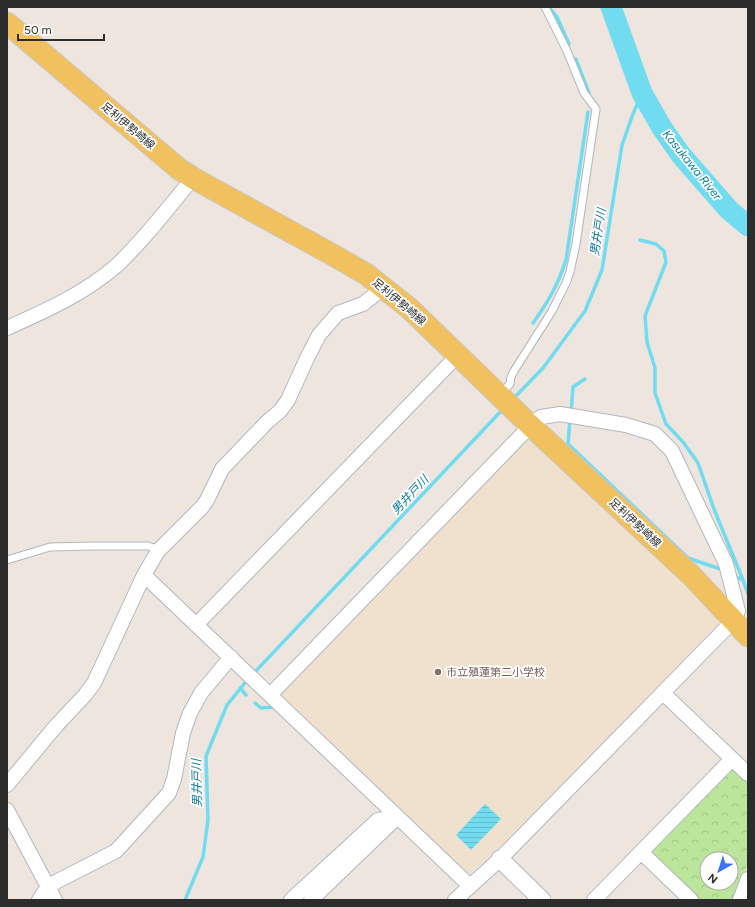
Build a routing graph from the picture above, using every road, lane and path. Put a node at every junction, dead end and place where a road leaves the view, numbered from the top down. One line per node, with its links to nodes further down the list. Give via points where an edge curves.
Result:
1 (545, 7): 7 (lane, via 584,93 596,109 570,272 552,311)
2 (7, 23): 3 (main road, 足利伊勢崎線, via 179,169)
3 (193, 178): 4 (main road, 足利伊勢崎線, via 333,255); 5 (street, via 115,266 87,288 46,311)
4 (385, 288): 6 (main road, 足利伊勢崎線); 9 (street, via 363,304 338,313 319,335 280,412 232,457 222,469 202,507)
5 (7, 328)
6 (458, 355): 7 (main road, 足利伊勢崎線); 13 (street)
7 (500, 397): 8 (main road, 足利伊勢崎線)
8 (525, 420): 12 (main road, 足利伊勢崎線, via 691,575); 12 (street, via 560,414 626,425 654,434 672,451 726,564 738,610); 17 (street)
9 (160, 550): 10 (lane, via 148,546 50,547); 11 (street)
10 (7, 560)
11 (144, 575): 13 (street); 20 (street, via 94,683)
12 (734, 620): 14 (main road, 足利伊勢崎線); 16 (street)
13 (196, 625): 15 (street)
14 (748, 636)
15 (231, 657): 17 (street); 26 (street, via 201,694 190,713 169,793 116,851)
16 (662, 693): 18 (street); 24 (street)
17 (270, 695): 22 (street)
18 (732, 759): 19 (street); 23 (street)
19 (748, 774)
20 (7, 785)
21 (7, 810): 26 (street)
22 (396, 817): 27 (street); 30 (street, via 378,820); 31 (street)
23 (641, 852): 34 (street); 35 (street)
24 (500, 860): 27 (street); 33 (street)
25 (748, 879): 36 (street)
26 (48, 886): 28 (street); 29 (street)
27 (470, 886): 32 (street)
28 (39, 900)
29 (55, 900)
30 (291, 900)
31 (310, 900)
32 (455, 900)
33 (542, 900)
34 (594, 900)
35 (691, 900)
36 (740, 900)

